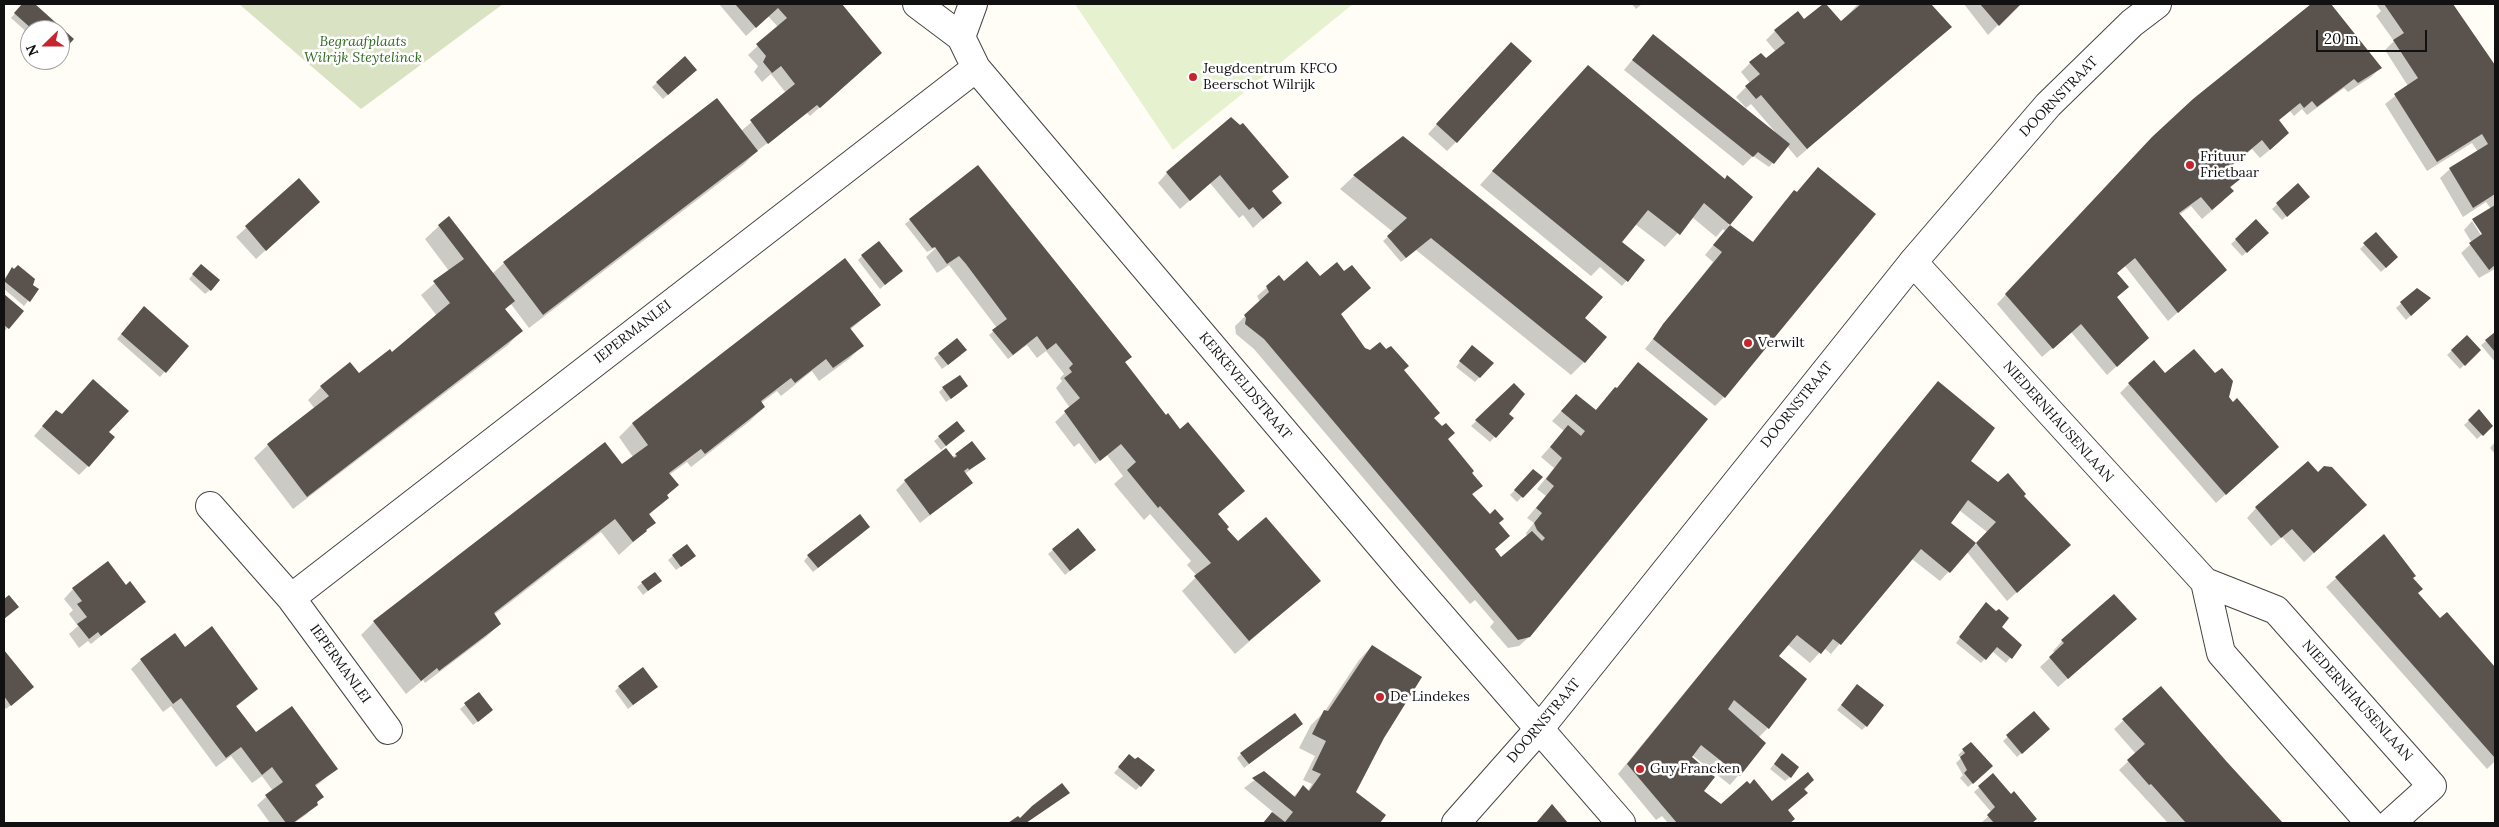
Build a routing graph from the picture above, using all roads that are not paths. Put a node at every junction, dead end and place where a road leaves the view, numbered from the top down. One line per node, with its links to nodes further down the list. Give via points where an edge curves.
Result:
1 (917, 4): 4 (street)
2 (973, 4): 4 (street)
3 (2157, 4): 6 (street, DOORNSTRAAT, via 2132,23 2048,105)
4 (962, 36): 5 (street, KERKEVELDSTRAAT)
5 (976, 68): 9 (street, IEPERMANLEI); 10 (street, KERKEVELDSTRAAT, via 1409,579)
6 (1913, 262): 8 (street, NIEDERNHAUSENLAAN); 10 (street, DOORNSTRAAT)
7 (210, 506): 9 (street, IEPERMANLEI)
8 (2204, 582): 14 (street, NIEDERNHAUSENLAAN, via 2221,653); 15 (street, NIEDERNHAUSENLAAN, via 2276,610 2432,786)
9 (291, 598): 11 (street, IEPERMANLEI)
10 (1540, 728): 12 (street, DOORNSTRAAT); 13 (street, KERKEVELDSTRAAT)
11 (388, 730)
12 (1456, 823)
13 (1621, 823)
14 (2370, 823)
15 (2391, 823)

